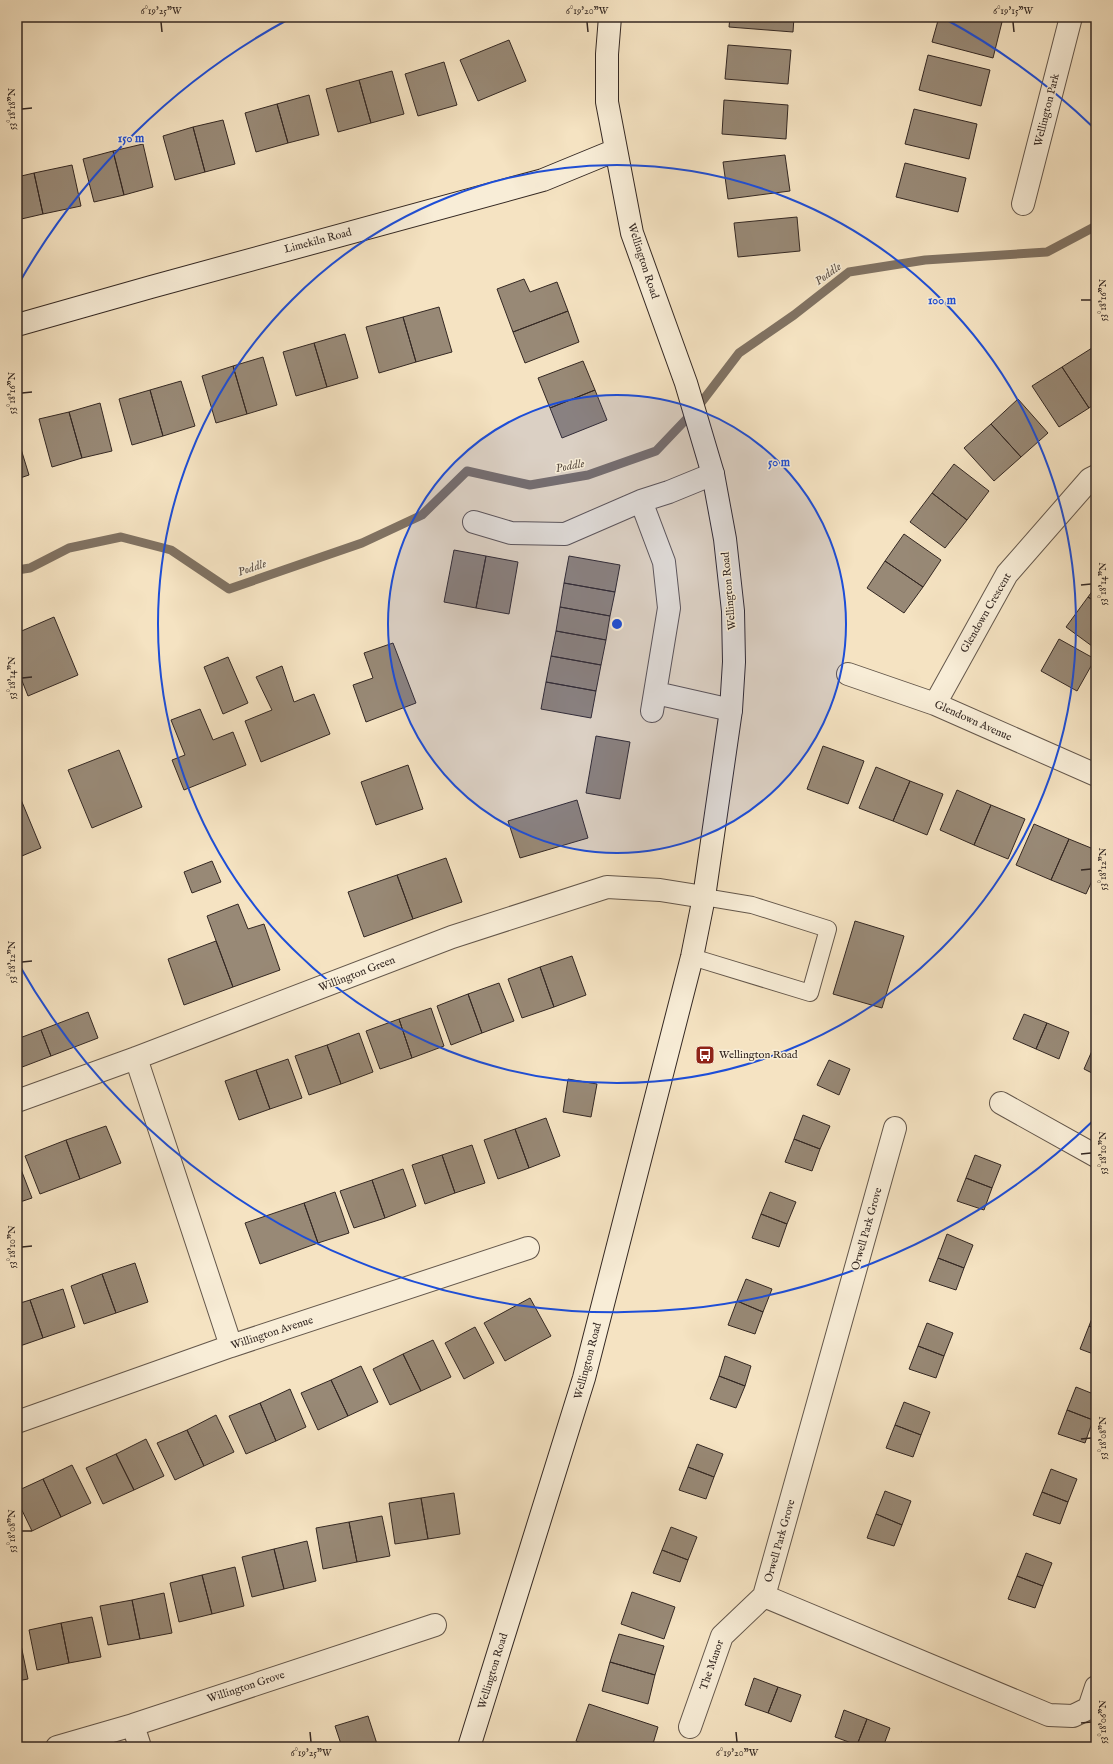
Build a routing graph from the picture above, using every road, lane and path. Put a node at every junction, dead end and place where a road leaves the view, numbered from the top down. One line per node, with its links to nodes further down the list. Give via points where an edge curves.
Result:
1 (610, 17): 3 (street, Wellington Road, via 607,102)
2 (1071, 17): 4 (street, Wellington Park)
3 (616, 150): 5 (street, Limekiln Road, via 543,180); 6 (street, Wellington Road, via 632,233 686,383)
4 (1023, 204)
5 (17, 325)
6 (713, 474): 8 (street); 12 (street, Wellington Road, via 725,539 733,611 734,662)
7 (1096, 476): 11 (street, Glendown Crescent, via 1090,479 1007,574)
8 (641, 501): 9 (street, via 564,534 511,533); 12 (street, via 664,562 669,608 654,702)
9 (474, 522)
10 (848, 674): 11 (street, Glendown Avenue)
11 (935, 704): 13 (street, Glendown Avenue)
12 (731, 710): 14 (street, Wellington Road)
13 (1096, 775)
14 (704, 897): 15 (street, Wellington Road); 15 (lane, via 752,905 828,929 810,993); 16 (street, Willington Green, via 660,890 607,887 452,937)
15 (692, 957): 31 (street, Wellington Road, via 584,1378)
16 (136, 1058): 17 (street, Willington Green); 22 (street)
17 (17, 1101)
18 (1001, 1103): 20 (street)
19 (895, 1128): 24 (street, Orwell Park Grove)
20 (1096, 1156)
21 (528, 1248): 22 (street, Willington Avenue)
22 (231, 1346): 23 (street, Willington Avenue)
23 (17, 1422)
24 (764, 1596): 26 (street, Orwell Park Grove, via 1049,1715 1073,1716 1089,1708); 28 (street, The Manor, via 722,1636)
25 (435, 1625): 27 (street, Willington Grove)
26 (1096, 1687)
27 (133, 1725): 29 (street, Willington Grove); 30 (street)
28 (690, 1727)
29 (57, 1747)
30 (140, 1747)
31 (469, 1747)

